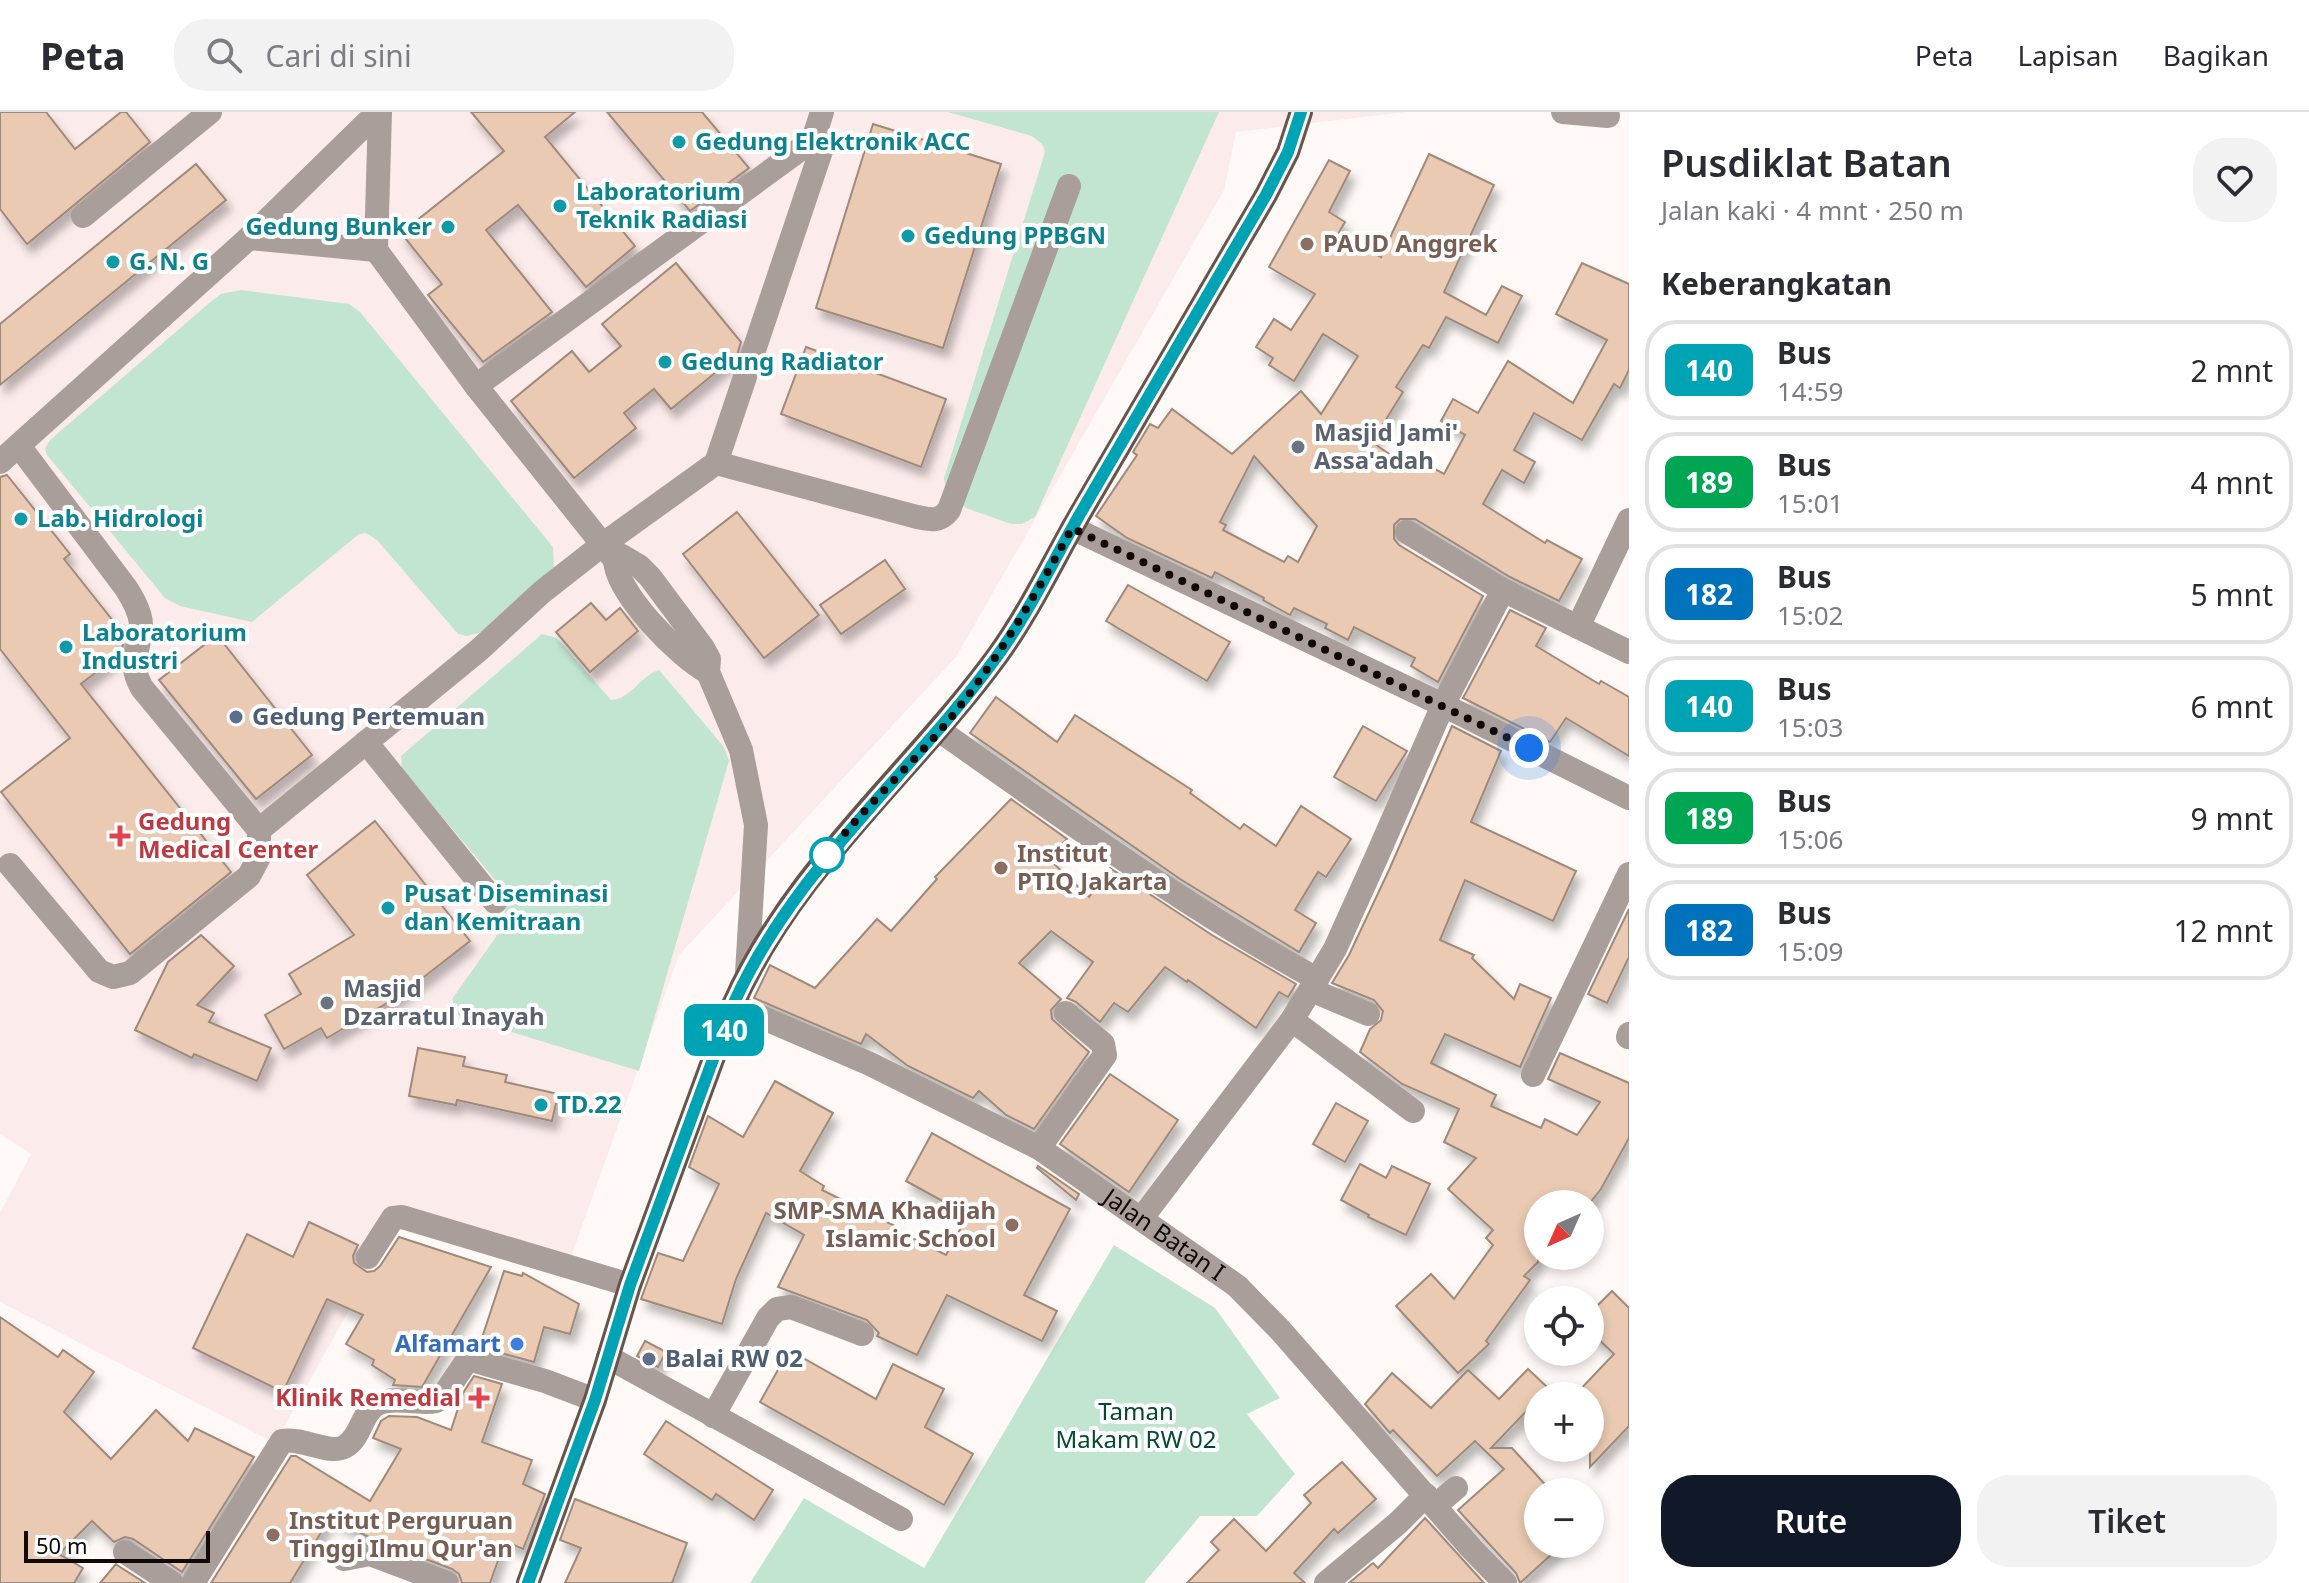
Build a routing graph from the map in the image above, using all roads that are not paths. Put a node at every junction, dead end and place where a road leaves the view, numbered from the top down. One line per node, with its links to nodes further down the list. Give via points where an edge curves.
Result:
1 (210, 112): 9 (street)
2 (379, 112): 10 (street); 11 (street)
3 (822, 112): 7 (street)
4 (1303, 112): 17 (main road, via 1266,195)
5 (1563, 112): 6 (street)
6 (1608, 116)
7 (813, 140): 12 (street); 15 (street, via 821,138 823,145)
8 (1069, 186): 15 (street, via 944,516 917,517)
9 (83, 216)
10 (249, 238): 11 (street); 13 (street)
11 (376, 250): 12 (street)
12 (476, 386): 19 (street)
13 (19, 446): 14 (street); 27 (street, via 138,609 141,624 133,667 142,688)
14 (0, 462)
15 (716, 463): 19 (street)
16 (1629, 520): 21 (street)
17 (1072, 528): 23 (street); 24 (main road, via 1012,635)
18 (1407, 532): 20 (street)
19 (608, 553): 25 (street); 31 (street, via 631,560 650,577 703,648 741,750 756,825)
20 (1503, 590): 21 (street); 23 (street)
21 (1578, 627): 22 (street)
22 (1629, 652)
23 (1443, 705): 26 (street); 32 (street, via 1335,949)
24 (940, 731): 31 (main road, via 832,848); 32 (street, via 1135,868)
25 (366, 742): 27 (street); 30 (street)
26 (1629, 798)
27 (259, 830): 28 (street, via 259,857 241,884 130,973 117,977 99,971)
28 (10, 865)
29 (1629, 874): 37 (street)
30 (495, 902)
31 (747, 973): 33 (main road)
32 (1314, 984): 35 (street); 36 (street)
33 (733, 1005): 39 (street, Jalan Batan I, via 870,1064); 42 (main road)
34 (1066, 1013): 39 (street, via 1103,1044 1105,1055)
35 (1368, 1014)
36 (1292, 1020): 38 (street); 40 (street)
37 (1533, 1075)
38 (1413, 1111)
39 (1039, 1148): 40 (street, Jalan Batan I)
40 (1141, 1219): 48 (street, Jalan Batan I, via 1237,1286)
41 (368, 1257): 42 (street, via 387,1225 402,1217)
42 (630, 1285): 44 (main road)
43 (862, 1334): 46 (street, via 791,1307 777,1309)
44 (608, 1357): 45 (main road); 46 (street)
45 (595, 1400): 53 (street, via 468,1359 436,1401 376,1404 344,1447 282,1441); 55 (main road)
46 (713, 1416): 49 (street)
47 (1456, 1488): 48 (street)
48 (1430, 1501): 56 (street); 57 (street, Jalan Batan I)
49 (901, 1519)
50 (125, 1552): 52 (street)
51 (344, 1559): 54 (street, via 370,1554)
52 (172, 1583)
53 (193, 1583)
54 (447, 1583)
55 (528, 1583)
56 (1326, 1583)
57 (1505, 1583)

